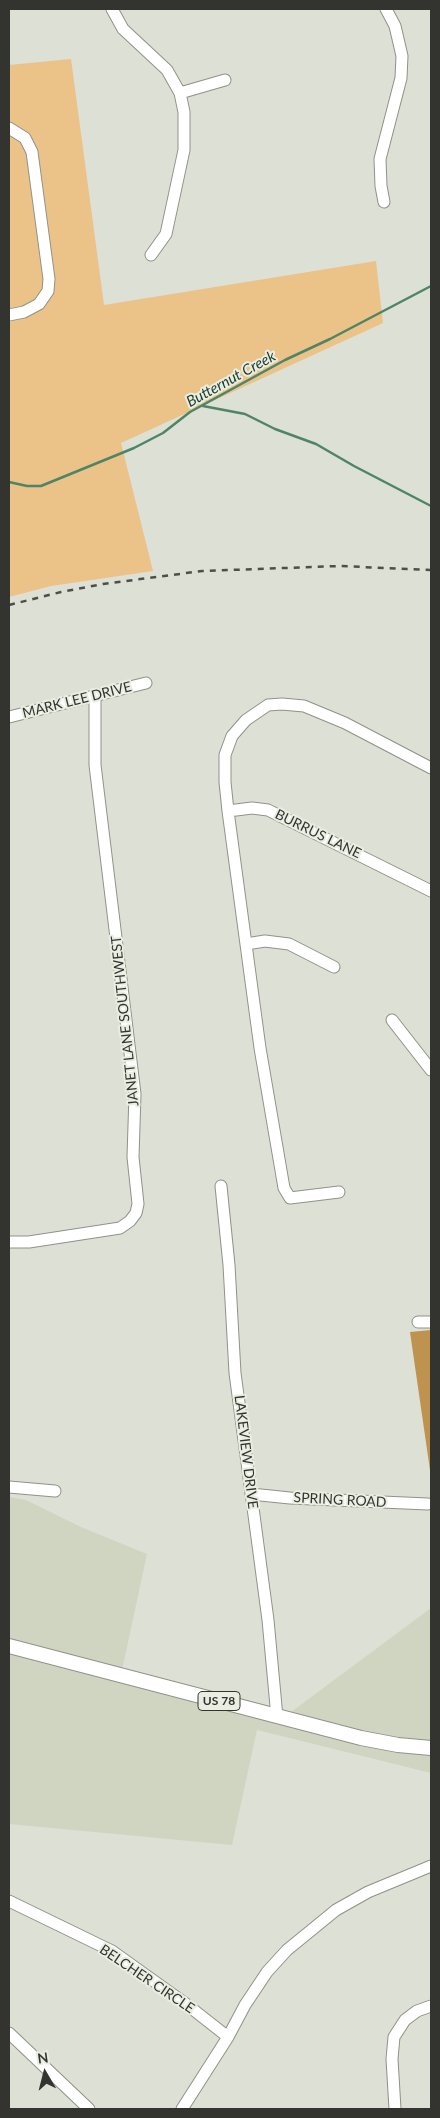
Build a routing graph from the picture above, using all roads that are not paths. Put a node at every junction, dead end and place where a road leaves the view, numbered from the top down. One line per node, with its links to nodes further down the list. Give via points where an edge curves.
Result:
1 (112, 9): 4 (street, via 123,29 167,70)
2 (386, 9): 6 (street, via 395,26 402,56 400,78 380,159)
3 (226, 80): 4 (street)
4 (180, 93): 7 (street, via 184,112 184,150 166,234)
5 (9, 128): 8 (street, via 25,138 32,152 50,279 48,291 39,304)
6 (384, 202)
7 (151, 255)
8 (9, 315)
9 (146, 683): 10 (street, MARK LEE DRIVE)
10 (95, 696): 11 (street, MARK LEE DRIVE); 21 (street, JANET LANE SOUTHWEST, via 95,765 135,1094 133,1157 138,1204 136,1213 120,1228 29,1242)
11 (9, 717)
12 (431, 768): 13 (street, via 345,723 304,706 268,705 246,720 232,736 224,755)
13 (228, 810): 14 (street, BURRUS LANE, via 268,810); 15 (street)
14 (431, 892)
15 (246, 944): 16 (street, via 265,941 289,944); 20 (street, via 284,1188 290,1198)
16 (334, 967)
17 (392, 1020): 18 (street)
18 (431, 1070)
19 (221, 1186): 26 (street, LAKEVIEW DRIVE, via 236,1373)
20 (339, 1192)
21 (9, 1242)
22 (418, 1322): 23 (street)
23 (431, 1322)
24 (9, 1487): 25 (street)
25 (55, 1490)
26 (251, 1494): 27 (street, SPRING ROAD); 29 (street, LAKEVIEW DRIVE)
27 (428, 1504)
28 (9, 1646): 29 (main road, US 78)
29 (277, 1717): 30 (main road, US 78, via 398,1746)
30 (431, 1748)
31 (431, 1866): 35 (street, via 368,1892 313,1927 267,1972)
32 (9, 1902): 35 (street, BELCHER CIRCLE, via 112,1951)
33 (431, 2006): 38 (street, via 405,2020 394,2037)
34 (9, 2034): 36 (street)
35 (228, 2037): 37 (street)
36 (90, 2109)
37 (182, 2109)
38 (395, 2109)

